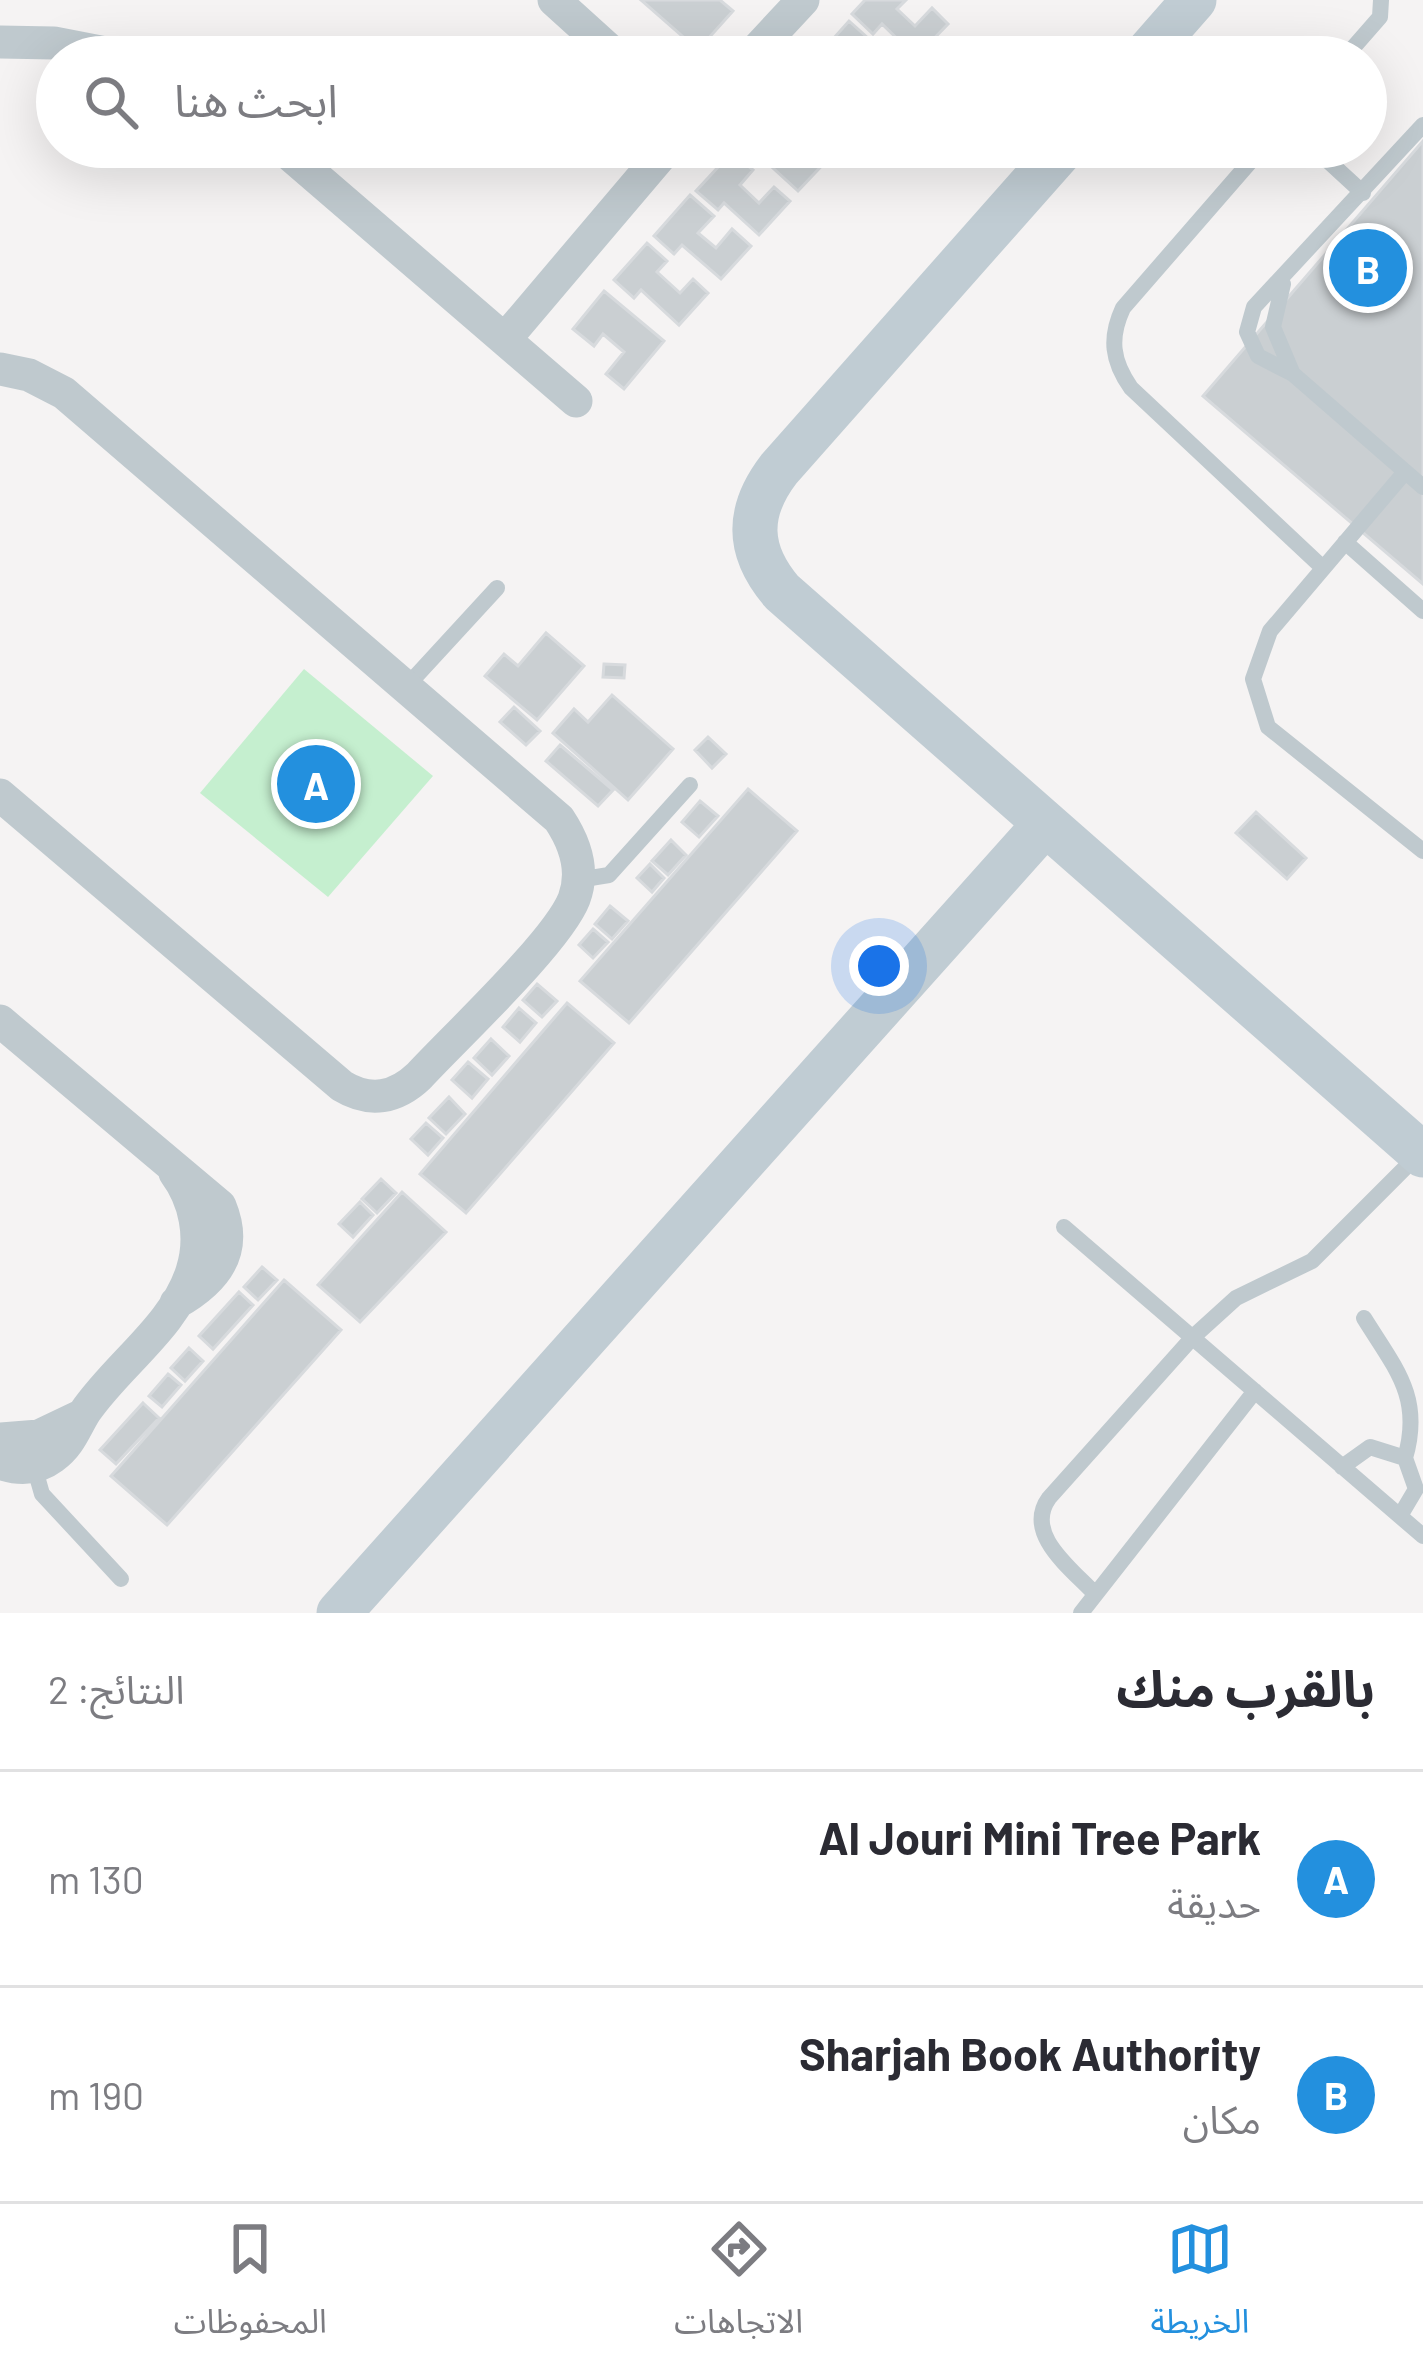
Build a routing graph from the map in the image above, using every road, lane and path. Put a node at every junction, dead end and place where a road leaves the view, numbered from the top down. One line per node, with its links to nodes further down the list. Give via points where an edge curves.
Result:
1 (554, 0): 5 (street)
2 (803, 0): 6 (street)
3 (1194, 0): 7 (street)
4 (1381, 0): 8 (lane, via 1380,17)
5 (594, 36)
6 (770, 36)
7 (1162, 36)
8 (1363, 36)
9 (0, 42): 10 (street)
10 (36, 43)
11 (1423, 124): 12 (lane)
12 (1387, 165)
13 (306, 168): 21 (street)
14 (650, 168): 21 (street)
15 (1045, 168): 34 (street, via 779,469 754,518 754,545 782,592)
16 (1245, 168): 28 (lane, via 1123,308 1114,358 1131,388)
17 (1335, 168): 19 (lane)
18 (1385, 168): 19 (lane)
19 (1363, 193): 20 (lane)
20 (1286, 277): 23 (lane, via 1274,328); 23 (lane, via 1254,307 1247,332 1258,356)
21 (506, 338): 24 (street)
22 (0, 370): 31 (street, via 64,393)
23 (1293, 374): 25 (lane)
24 (576, 401)
25 (1405, 472): 26 (lane); 27 (lane)
26 (1423, 488)
27 (1345, 542): 28 (lane); 30 (lane)
28 (1323, 568): 35 (lane, via 1260,645 1252,679 1259,712)
29 (497, 588): 31 (lane)
30 (1423, 611)
31 (404, 688): 36 (street, via 559,819 578,858)
32 (690, 784): 36 (lane, via 609,875)
33 (0, 794): 36 (street, via 342,1086 369,1097 397,1093 419,1076 554,929)
34 (1045, 824): 38 (street); 53 (street)
35 (1423, 851)
36 (578, 880)
37 (0, 1021): 43 (street, via 212,1195 228,1232 218,1271 176,1303)
38 (1422, 1154): 41 (lane, via 1312,1261 1236,1298)
39 (1064, 1227): 41 (lane)
40 (1364, 1318): 45 (lane, via 1414,1403)
41 (1193, 1337): 42 (lane); 52 (lane, via 1043,1505 1047,1541)
42 (1255, 1391): 48 (lane); 52 (lane)
43 (83, 1415): 44 (street, via 39,1436); 47 (street, via 59,1452)
44 (0, 1439)
45 (1405, 1458): 48 (lane, via 1370,1447); 49 (lane, via 1416,1489)
46 (0, 1463): 47 (street)
47 (34, 1466): 51 (lane, via 42,1494)
48 (1342, 1467): 49 (lane)
49 (1400, 1516): 50 (lane)
50 (1423, 1535)
51 (121, 1579)
52 (1095, 1594): 54 (lane)
53 (339, 1613)
54 (1081, 1613)

